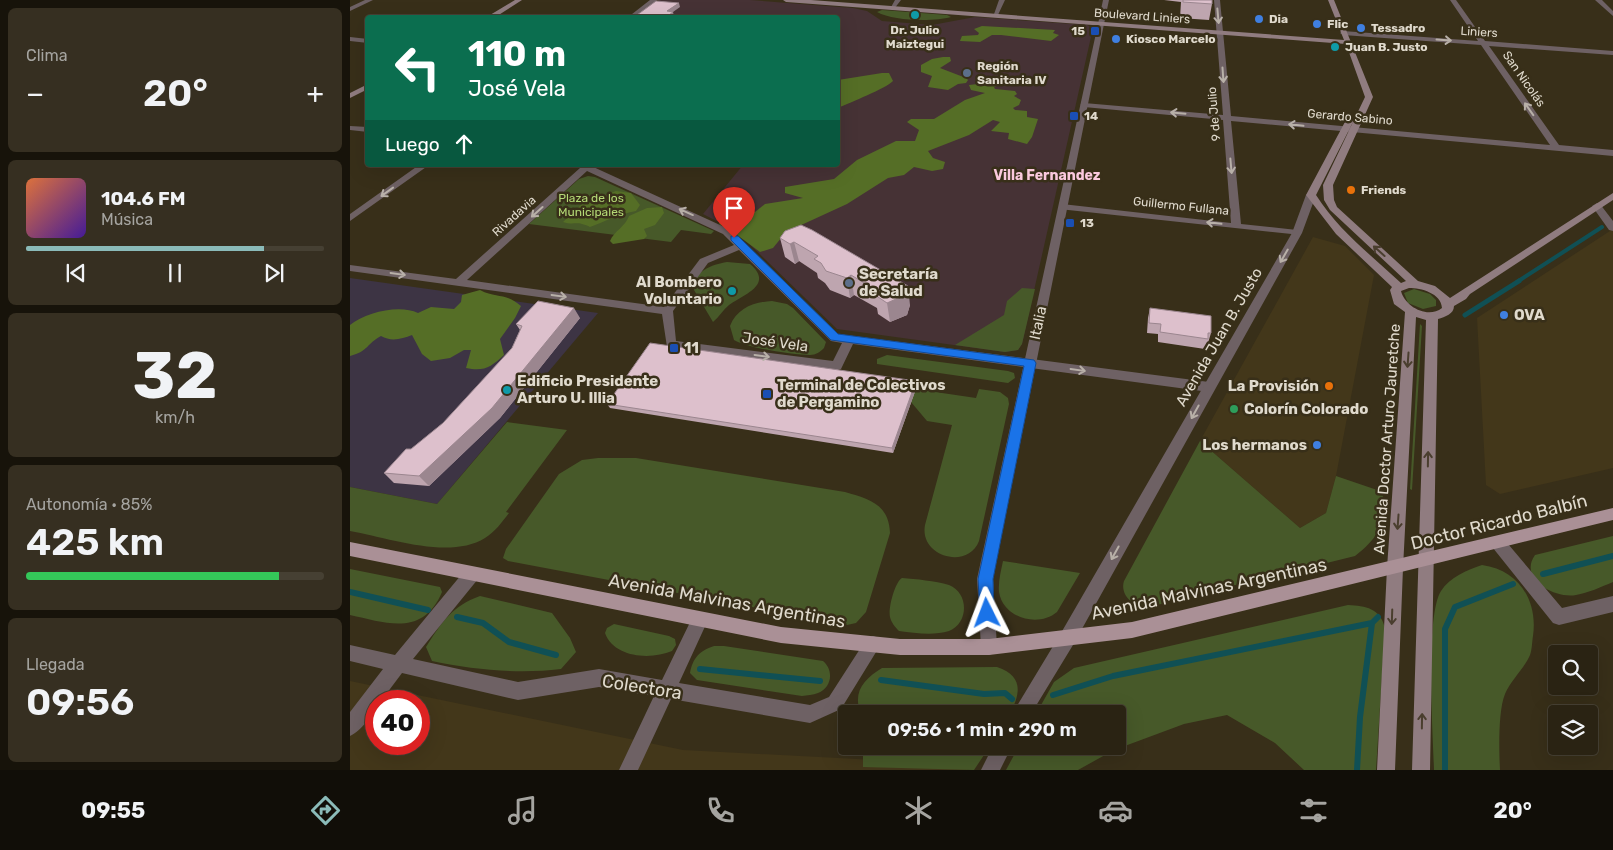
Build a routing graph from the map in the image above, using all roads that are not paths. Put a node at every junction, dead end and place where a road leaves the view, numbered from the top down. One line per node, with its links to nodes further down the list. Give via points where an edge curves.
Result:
1 (370, 0): 13 (street)
2 (519, 0): 15 (main road)
3 (654, 0): 16 (street)
4 (786, 0): 12 (main road, Boulevard Liniers)
5 (898, 0): 12 (street)
6 (1002, 0): 17 (street)
7 (1106, 0): 18 (street, Italia)
8 (1217, 0): 19 (street, 9 de Julio, one-way to 19)
9 (1331, 0): 20 (main road, Avenida Juan B. Justo)
10 (1453, 0): 24 (street, San Nicolás)
11 (1598, 0): 14 (street)
12 (892, 8): 17 (main road, Boulevard Liniers)
13 (350, 9)
14 (1613, 14)
15 (493, 15)
16 (634, 15)
17 (995, 16): 18 (main road, Boulevard Liniers)
18 (1101, 24): 19 (main road, Boulevard Liniers); 28 (street, Italia)
19 (1220, 33): 23 (main road, Boulevard Liniers); 29 (street, 9 de Julio, one-way to 29)
20 (1343, 33): 23 (main road, Avenida Juan B. Justo); 24 (street, Liniers, one-way to 24)
21 (350, 39): 22 (street)
22 (365, 41)
23 (1347, 42): 32 (main road, Avenida Juan B. Justo, via 1362,96)
24 (1483, 43): 25 (street, Liniers); 33 (street, San Nicolás, one-way to 24)
25 (1613, 53)
26 (365, 88): 27 (main road)
27 (350, 96)
28 (1084, 105): 29 (street, Gerardo Sabino, one-way to 28); 40 (street, Italia)
29 (1226, 118): 32 (street, Gerardo Sabino, one-way to 29); 43 (street, 9 de Julio, one-way to 43)
30 (350, 128): 31 (street)
31 (365, 130)
32 (1350, 130): 33 (street, Gerardo Sabino); 38 (main road, Avenida Juan B. Justo); 49 (main road, Avenida Juan B. Justo, one-way to 32, via 1333,208 1329,200 1328,185)
33 (1557, 148): 34 (street, Gerardo Sabino)
34 (1613, 153)
35 (422, 167): 42 (street, one-way to 42)
36 (583, 167): 48 (street, Rivadavia, one-way to 48)
37 (586, 167): 46 (street, one-way to 37, via 710,223)
38 (1310, 195): 45 (street, Avenida Juan B. Justo); 50 (main road, via 1318,209)
39 (1613, 196): 41 (main road)
40 (1062, 206): 43 (street, Guillermo Fullana, one-way to 40); 58 (street, Italia)
41 (1597, 206): 44 (street); 51 (main road)
42 (350, 218)
43 (1236, 226): 45 (street, Guillermo Fullana)
44 (1613, 228)
45 (1297, 233): 59 (street, Avenida Juan B. Justo, one-way to 59)
46 (742, 245): 54 (street, via 704,261); 57 (street, via 834,338)
47 (350, 268): 48 (street, one-way to 48)
48 (458, 283): 54 (street, one-way to 54)
49 (1415, 284): 50 (main road); 52 (main road)
50 (1399, 286): 55 (main road, Avenida Doctor Arturo Jauretche, via 1395,296 1403,307)
51 (1466, 290): 52 (main road); 53 (main road)
52 (1436, 291): 53 (main road)
53 (1448, 304): 56 (main road, via 1445,313)
54 (667, 311): 57 (street, José Vela, one-way to 57, via 670,344 837,366)
55 (1412, 311): 56 (main road, Avenida Doctor Arturo Jauretche); 64 (main road, Avenida Doctor Arturo Jauretche, one-way to 64)
56 (1432, 316): 63 (main road, one-way to 56)
57 (849, 340): 58 (street)
58 (1030, 363): 59 (street, one-way to 59); 70 (street, Italia, via 985,579)
59 (1209, 387): 68 (street, Avenida Juan B. Justo, one-way to 68)
60 (1613, 514): 61 (main road, Doctor Ricardo Balbín)
61 (1498, 543): 63 (main road, Doctor Ricardo Balbín); 66 (street, via 1560,617)
62 (350, 549): 65 (main road, Avenida Malvinas Argentinas)
63 (1426, 560): 64 (main road, Doctor Ricardo Balbín); 80 (main road, one-way to 63)
64 (1394, 568): 68 (main road, Avenida Malvinas Argentinas, via 1132,630); 79 (main road, Avenida Doctor Arturo Jauretche, one-way to 79)
65 (472, 574): 67 (main road, Avenida Malvinas Argentinas); 72 (street)
66 (1613, 604)
67 (700, 620): 69 (main road, Avenida Malvinas Argentinas, via 782,635); 73 (street)
68 (1066, 639): 70 (main road, Avenida Malvinas Argentinas); 74 (street, Avenida Juan B. Justo)
69 (873, 644): 70 (main road, Avenida Malvinas Argentinas); 73 (street, Colectora, via 835,703 810,714)
70 (989, 647)
71 (350, 654): 72 (street, Colectora)
72 (398, 664): 73 (street, Colectora, via 518,690 599,678); 75 (street)
73 (667, 691): 77 (street)
74 (1026, 705)
75 (350, 727)
76 (998, 755): 78 (street)
77 (628, 770)
78 (990, 770)
79 (1386, 770)
80 (1421, 770)

